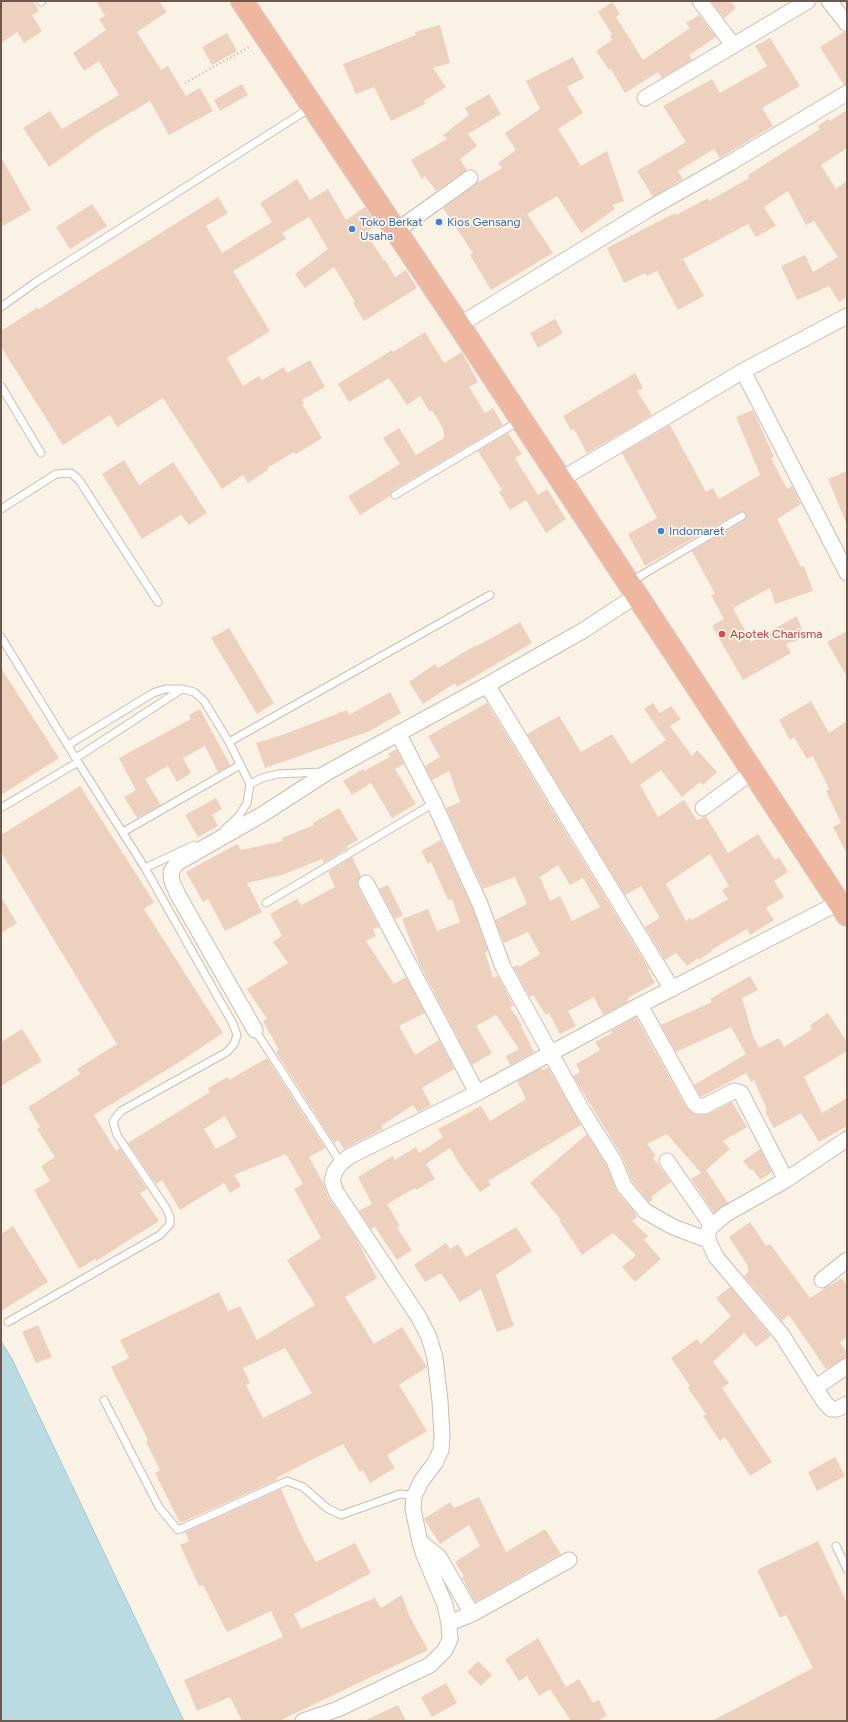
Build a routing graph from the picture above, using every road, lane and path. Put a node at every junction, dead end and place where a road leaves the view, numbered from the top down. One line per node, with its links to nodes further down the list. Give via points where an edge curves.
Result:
1 (242, 1): 6 (highway)
2 (700, 1): 7 (street)
3 (808, 1): 7 (street)
4 (829, 1): 5 (street)
5 (847, 24)
6 (266, 36): 8 (path); 11 (highway)
7 (733, 45): 10 (street)
8 (186, 83)
9 (847, 93): 16 (street, via 649,209)
10 (645, 98)
11 (313, 106): 13 (highway); 14 (lane)
12 (470, 178): 13 (street)
13 (396, 232): 16 (highway)
14 (1, 307)
15 (847, 316): 17 (street)
16 (459, 325): 19 (highway)
17 (743, 371): 21 (street); 25 (street)
18 (1, 386): 20 (lane)
19 (520, 420): 21 (highway); 22 (lane)
20 (41, 453)
21 (560, 480): 26 (highway)
22 (395, 495)
23 (1, 509): 28 (lane, via 56,474 71,473 79,480)
24 (742, 516): 26 (lane)
25 (847, 573)
26 (632, 589): 30 (street, via 584,630); 38 (highway)
27 (490, 595): 33 (lane)
28 (158, 602)
29 (1, 637): 34 (lane)
30 (487, 686): 32 (street); 48 (street)
31 (182, 688): 33 (lane, via 194,692 204,701); 34 (lane, via 153,693); 35 (lane)
32 (398, 733): 37 (street); 40 (street)
33 (229, 742): 36 (lane)
34 (68, 745): 35 (lane)
35 (77, 760): 41 (lane); 43 (lane)
36 (240, 765): 39 (lane); 43 (lane)
37 (328, 772): 39 (lane, via 278,774); 50 (street, via 263,814 191,853 177,863 171,872 178,895)
38 (752, 772): 42 (street); 47 (highway)
39 (250, 784): 44 (lane, via 247,803 239,816 225,829)
40 (434, 803): 46 (lane); 51 (street, via 480,904 503,967)
41 (1, 808)
42 (704, 808)
43 (122, 832): 44 (lane)
44 (145, 868): 60 (lane, via 233,1024 237,1036 227,1052 121,1110 114,1121 117,1135 166,1208 170,1217 167,1229)
45 (366, 883): 52 (street)
46 (266, 902)
47 (844, 906): 48 (street)
48 (672, 989): 49 (street)
49 (640, 1005): 51 (street); 56 (street, via 694,1103 697,1106 705,1106 734,1090 741,1093)
50 (255, 1030): 55 (lane)
51 (549, 1054): 52 (street); 57 (street, via 614,1161 624,1186 636,1203 673,1228)
52 (477, 1093): 55 (street, via 350,1156)
53 (847, 1139): 56 (street)
54 (667, 1161): 57 (street)
55 (341, 1163): 65 (street, via 332,1181 336,1192 418,1316 429,1337 435,1358 440,1401 441,1450)
56 (786, 1180): 57 (street, via 726,1214)
57 (710, 1233): 62 (street, via 716,1257 782,1335)
58 (847, 1260): 59 (street)
59 (822, 1280)
60 (8, 1322)
61 (847, 1366): 62 (street)
62 (815, 1388): 64 (street, via 830,1409)
63 (104, 1400): 65 (lane, via 159,1507 178,1530 287,1481 303,1487 327,1508 341,1515 400,1494)
64 (847, 1404)
65 (414, 1496): 66 (street, via 413,1509)
66 (420, 1542): 70 (street, via 438,1557); 71 (street, via 445,1605)
67 (836, 1546): 69 (lane)
68 (569, 1560): 70 (street)
69 (847, 1569)
70 (472, 1614): 71 (street)
71 (449, 1623): 72 (street, via 448,1645 430,1665 338,1709)
72 (303, 1721)

